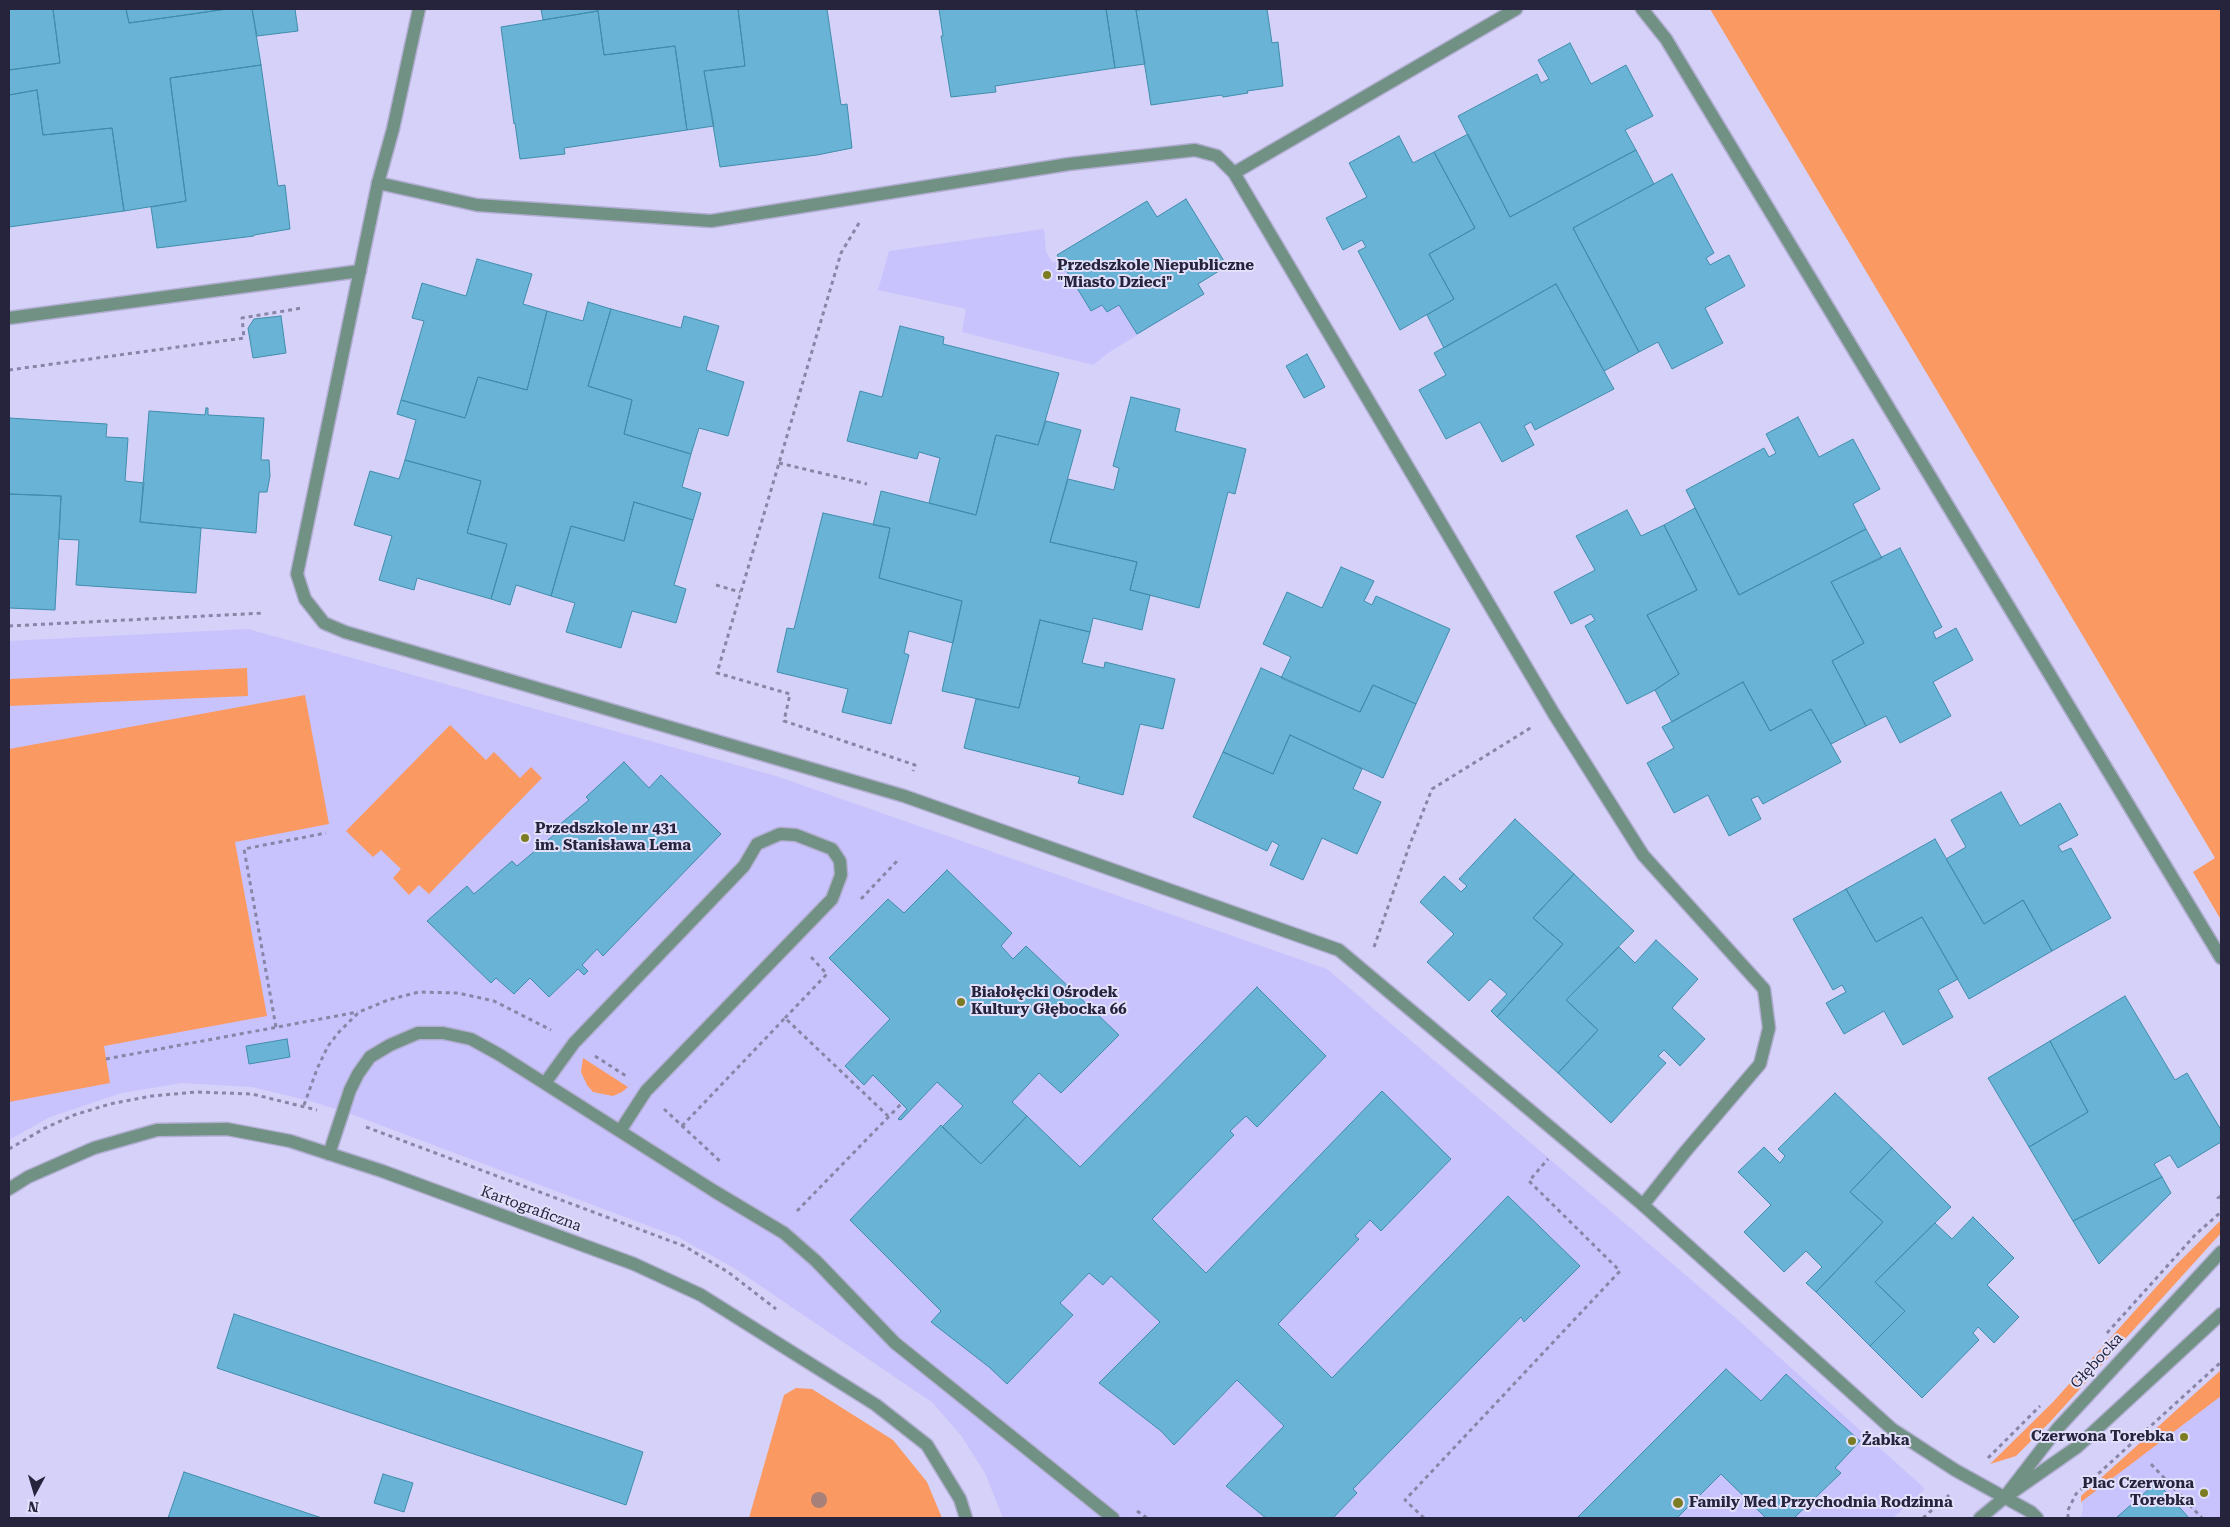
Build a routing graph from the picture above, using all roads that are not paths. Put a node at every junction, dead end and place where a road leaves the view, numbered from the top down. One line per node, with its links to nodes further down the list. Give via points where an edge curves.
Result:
1 (419, 9): 5 (street)
2 (1516, 9): 4 (street)
3 (1642, 9): 8 (street, via 1676,55)
4 (1234, 173): 5 (street, via 1217,156 1195,150 1069,164 711,221 477,205); 13 (street, via 1554,714 1643,855 1764,989 1769,1028 1760,1064)
5 (378, 183): 6 (street)
6 (360, 271): 7 (street); 13 (street, via 297,574 305,599 324,623 345,632 904,796 1339,950)
7 (9, 318)
8 (2221, 958)
9 (546, 1084): 10 (street); 10 (street, via 574,1043 744,866 757,844 780,834 796,835 832,849 840,861 841,875 832,900 646,1091); 11 (street, via 471,1039 443,1033 418,1033 370,1057 350,1090)
10 (620, 1132): 18 (street, via 784,1233 816,1261 895,1343)
11 (328, 1154): 12 (street, Kartograficzna, via 290,1141 227,1129 157,1130 94,1148 28,1177); 17 (street, Kartograficzna, via 634,1264 701,1295 876,1405 927,1445 960,1499)
12 (9, 1189)
13 (1643, 1205): 16 (street, via 1892,1429)
14 (2221, 1252): 16 (street, Głębocka, via 2058,1428)
15 (2221, 1314): 16 (street, Głębocka, via 2077,1447)
16 (2004, 1498): 19 (street, Głębocka); 20 (street)
17 (966, 1518)
18 (1113, 1518)
19 (1980, 1518)
20 (2037, 1518)

